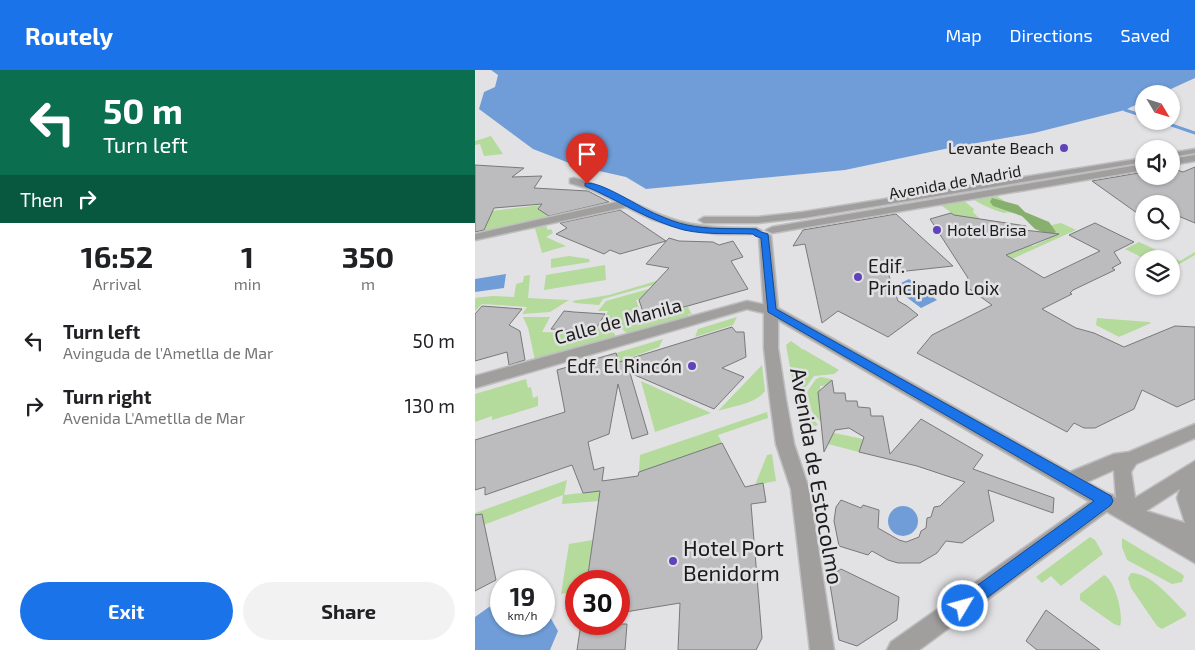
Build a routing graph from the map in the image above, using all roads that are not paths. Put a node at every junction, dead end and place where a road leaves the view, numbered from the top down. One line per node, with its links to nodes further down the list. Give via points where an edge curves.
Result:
1 (1195, 152): 2 (street)
2 (1180, 154)
3 (1195, 158): 4 (street)
4 (1180, 160)
5 (1135, 161): 9 (street, via 803,215 758,220)
6 (1135, 169): 10 (street, Avenida de Madrid)
7 (574, 181): 8 (street, Avenida de Madrid, via 595,186)
8 (629, 203): 10 (street, Avenida de Madrid, via 655,217 685,227); 11 (street)
9 (704, 220)
10 (764, 232): 12 (street, Avenida de Estocolmo)
11 (475, 237)
12 (771, 310): 13 (street, Calle de Manila, via 747,305); 17 (street, Calle de Manila); 25 (street, Avenida de Estocolmo, via 771,348 778,400 785,444 800,488)
13 (475, 382)
14 (1195, 431): 15 (street)
15 (1130, 459): 17 (street, via 1120,458); 18 (street, via 1122,470)
16 (1195, 469): 19 (street); 22 (street, via 1186,498)
17 (1069, 481): 20 (street, Calle de Manila)
18 (1123, 481): 19 (street, via 1132,490); 21 (street)
19 (1156, 493): 21 (street)
20 (1105, 501): 21 (street, Calle de Manila); 26 (street)
21 (1127, 513): 23 (street); 24 (street)
22 (1195, 524)
23 (1195, 536)
24 (1195, 553)
25 (822, 650)
26 (899, 650)

